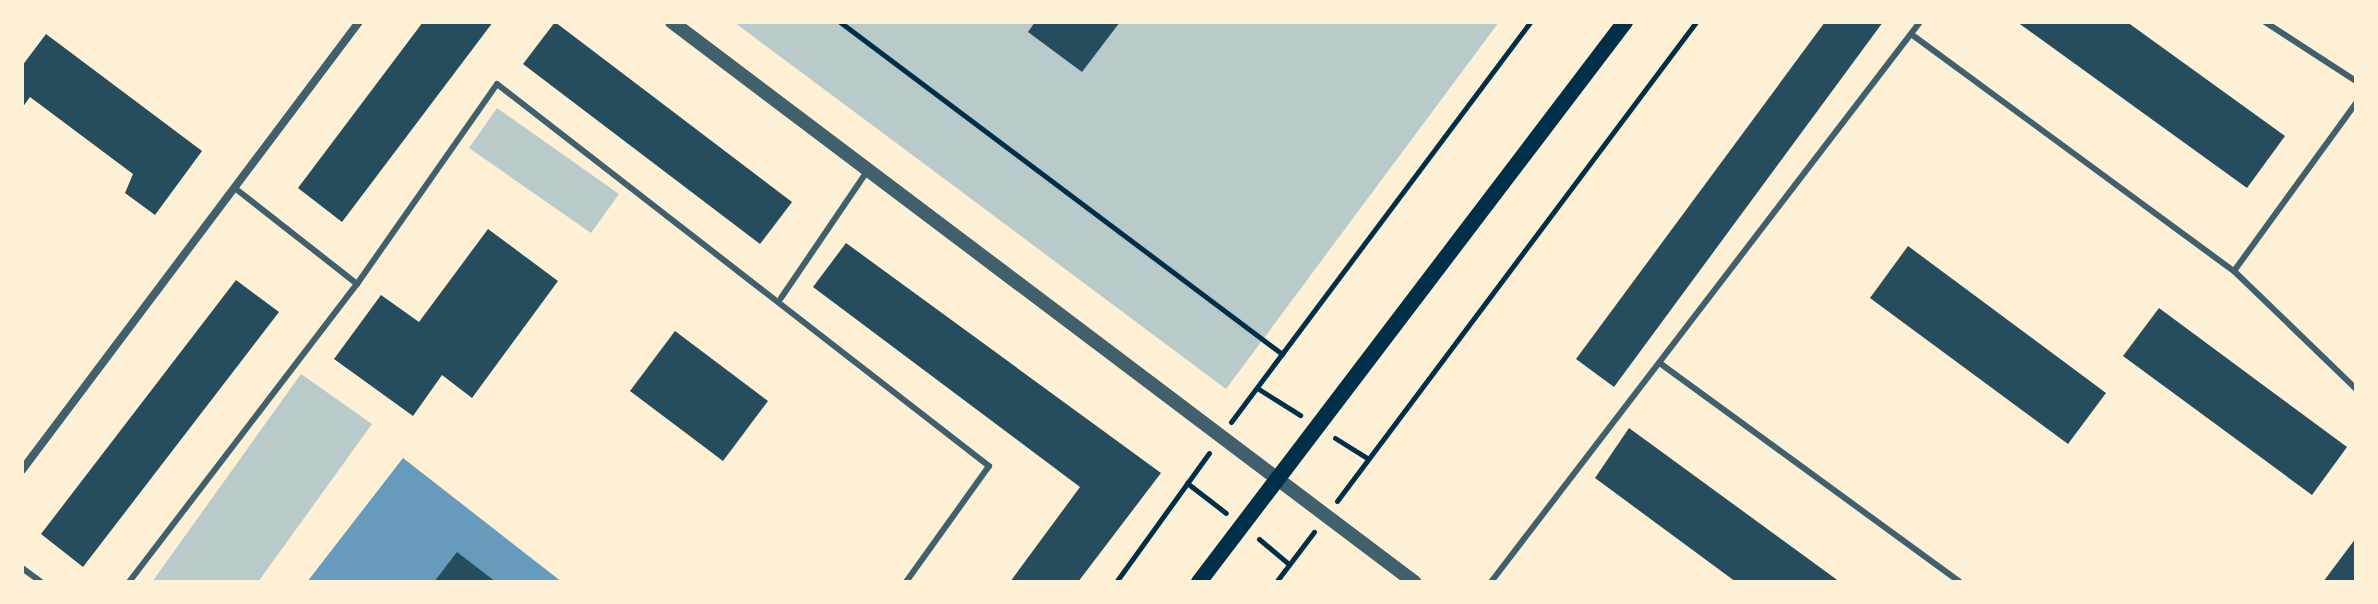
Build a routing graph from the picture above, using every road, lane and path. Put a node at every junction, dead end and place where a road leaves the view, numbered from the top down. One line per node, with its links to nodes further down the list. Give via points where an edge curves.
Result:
1 (359, 22): 13 (street)
2 (672, 22): 12 (street)
3 (840, 22): 17 (path)
4 (1530, 22): 17 (path)
5 (1625, 22): 22 (main road)
6 (1696, 22): 23 (path)
7 (1920, 22): 9 (lane)
8 (2265, 22): 10 (lane)
9 (1911, 34): 14 (lane); 18 (lane)
10 (2356, 81)
11 (2356, 103): 14 (lane)
12 (868, 170): 16 (lane); 20 (street)
13 (236, 189): 15 (lane); 21 (street)
14 (2234, 271): 19 (lane)
15 (357, 284): 16 (lane, via 497,84); 26 (lane)
16 (781, 298): 27 (lane, via 989,466)
17 (1282, 354): 20 (path)
18 (1661, 364): 32 (lane); 33 (lane)
19 (2356, 389)
20 (1222, 435): 22 (street); 28 (path)
21 (22, 470)
22 (1278, 477): 23 (street); 29 (main road)
23 (1326, 515): 30 (path); 31 (street)
24 (22, 568): 25 (lane)
25 (41, 582)
26 (129, 582)
27 (906, 582)
28 (1116, 582)
29 (1199, 582)
30 (1276, 582)
31 (1414, 582)
32 (1491, 582)
33 (1960, 582)

